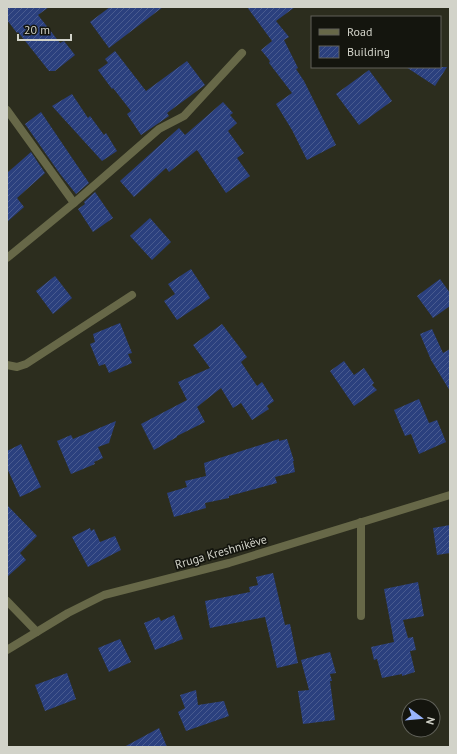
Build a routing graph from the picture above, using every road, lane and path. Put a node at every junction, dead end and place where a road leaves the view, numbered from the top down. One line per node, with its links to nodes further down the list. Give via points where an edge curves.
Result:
1 (242, 53): 3 (street, via 184,116 159,129)
2 (7, 110): 3 (street)
3 (74, 203): 4 (street)
4 (7, 258)
5 (132, 295): 6 (street, via 26,364 17,367)
6 (7, 365)
7 (450, 495): 8 (street, Rruga Kreshnikëve)
8 (361, 522): 10 (street); 11 (street, Rruga Kreshnikëve, via 229,563 104,595)
9 (7, 601): 11 (street)
10 (361, 616)
11 (37, 632): 12 (street, Rruga Kreshnikëve)
12 (7, 650)

